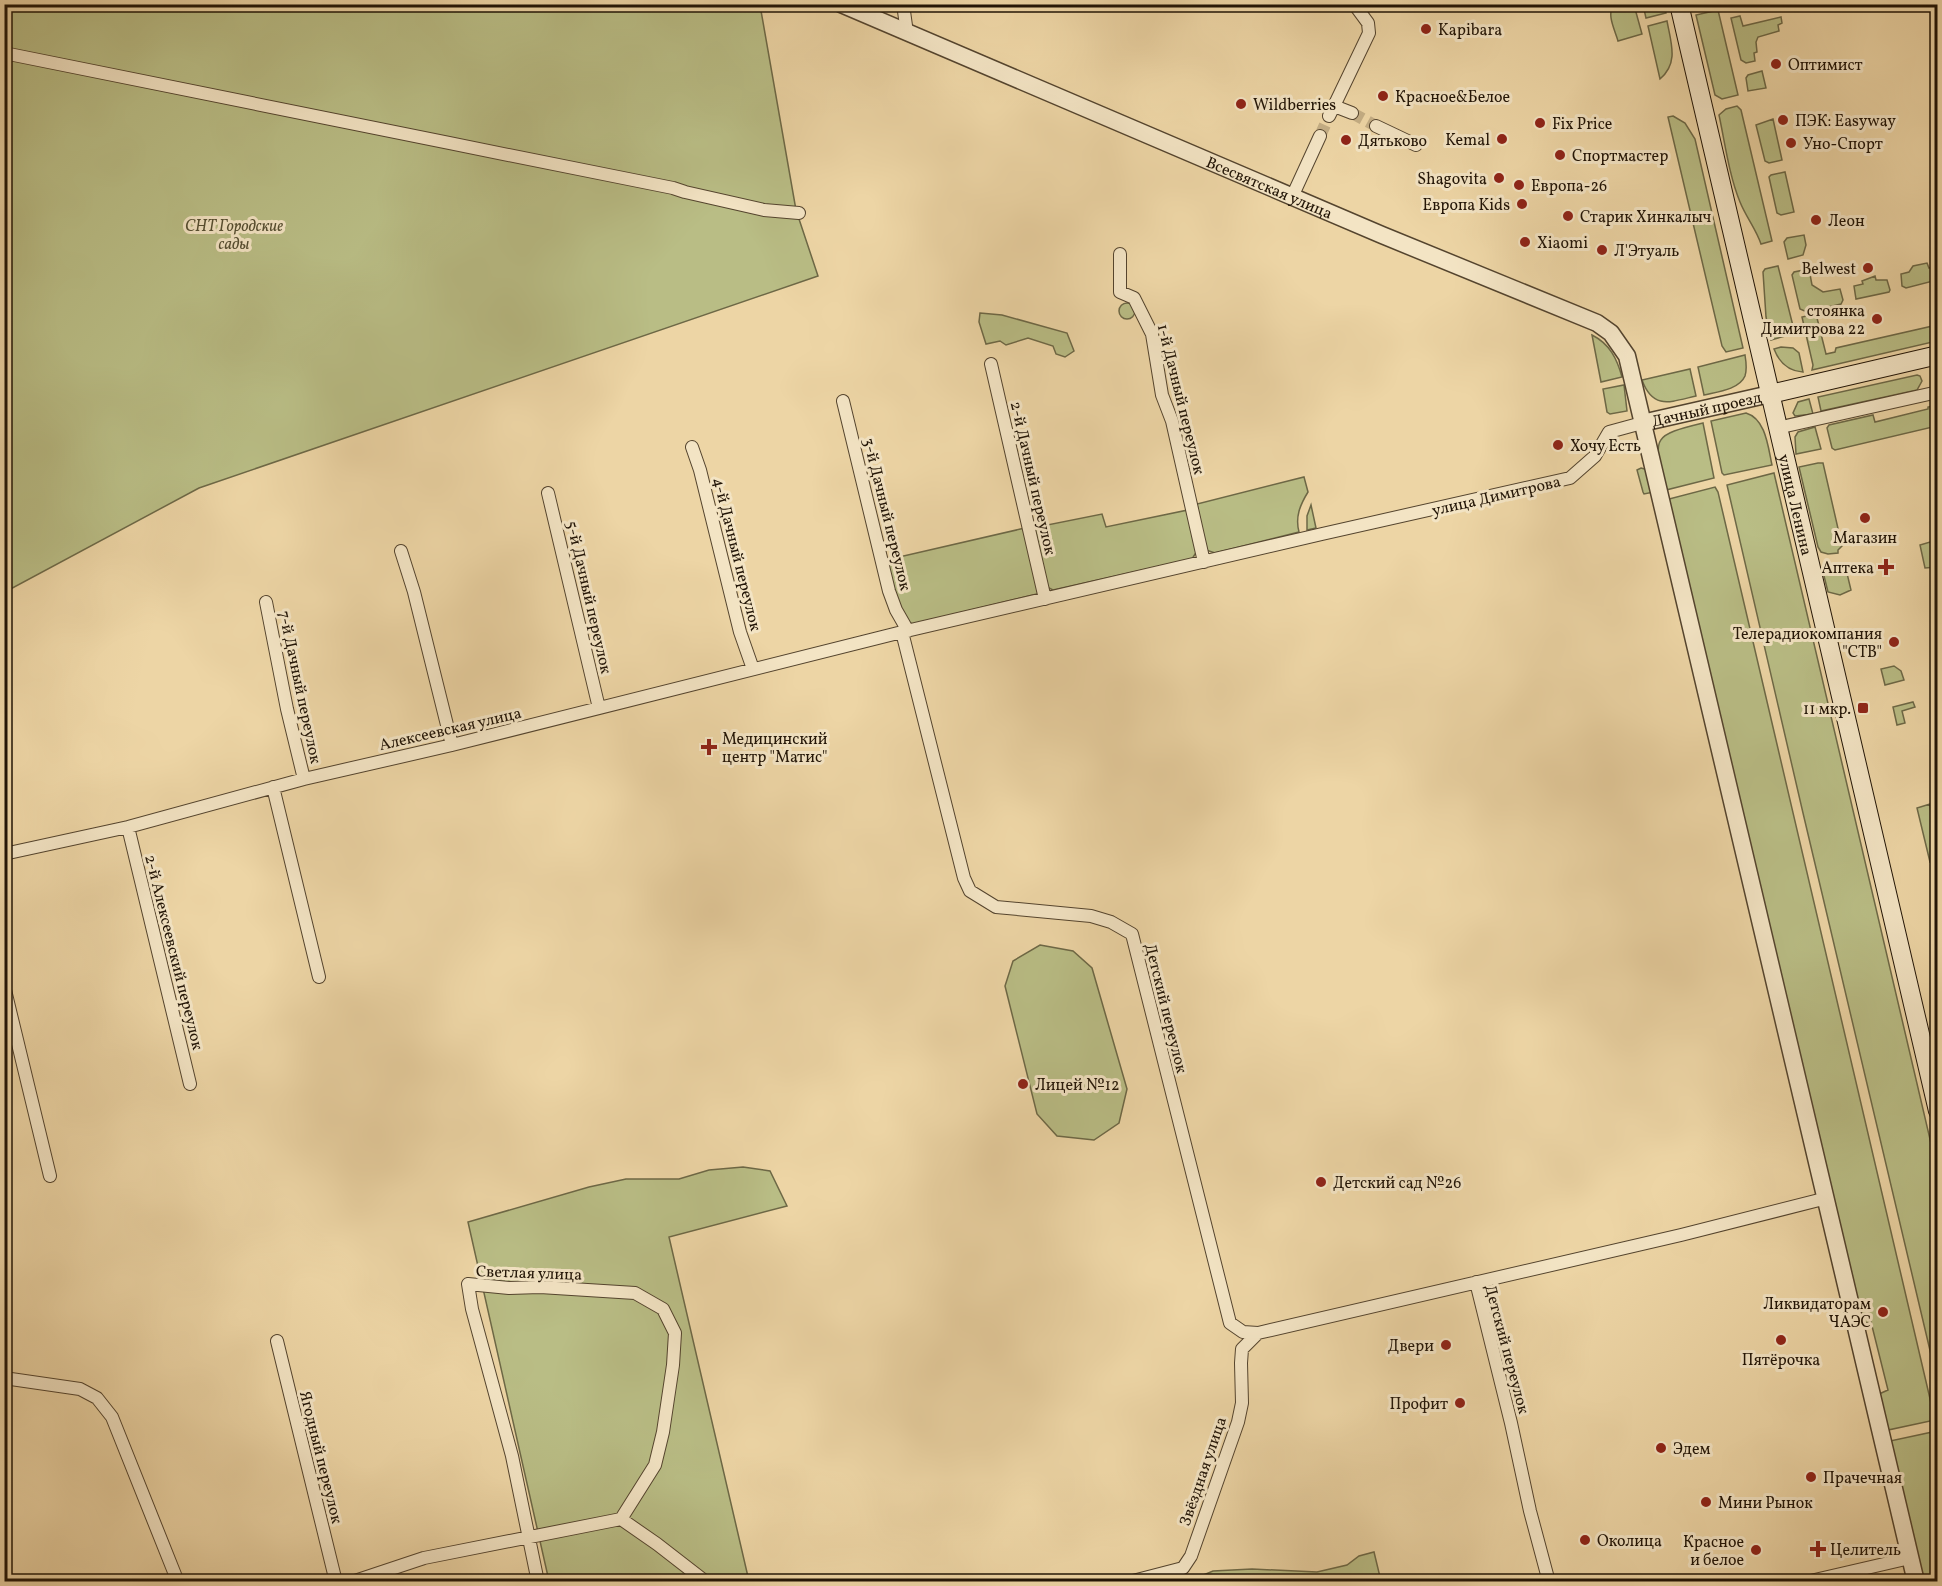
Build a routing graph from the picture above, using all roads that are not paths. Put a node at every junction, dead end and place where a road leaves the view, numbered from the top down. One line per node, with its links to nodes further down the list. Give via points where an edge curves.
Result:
1 (841, 4): 5 (street, Всесвятская улица)
2 (903, 4): 5 (street)
3 (1354, 4): 7 (street, via 1368,23 1369,33 1332,111)
4 (1679, 4): 17 (main road, улица Ленина)
5 (907, 33): 11 (street, Всесвятская улица)
6 (4, 53): 12 (street, via 662,185 764,210)
7 (1352, 113)
8 (1376, 126): 10 (street)
9 (1320, 136): 11 (street)
10 (1416, 145)
11 (1292, 197): 19 (street, Всесвятская улица, via 1597,323 1611,333 1627,356)
12 (799, 213)
13 (1120, 254): 24 (street, 1-й Дачный переулок, via 1120,292 1134,298 1152,334 1162,395 1172,421)
14 (1938, 355): 17 (main road)
15 (991, 364): 25 (street, 2-й Дачный переулок)
16 (1938, 392): 20 (street)
17 (1770, 394): 19 (street, Дачный проезд); 20 (main road, улица Ленина)
18 (843, 401): 27 (street, 3-й Дачный переулок, via 889,591)
19 (1642, 423): 24 (street, улица Димитрова, via 1609,432 1595,456 1570,478); 40 (street, Всесвятская улица)
20 (1777, 428): 38 (main road, улица Ленина)
21 (692, 447): 28 (street, 4-й Дачный переулок)
22 (548, 493): 29 (street, 5-й Дачный переулок)
23 (401, 551): 30 (street)
24 (1204, 562): 25 (street)
25 (1045, 599): 27 (street)
26 (266, 603): 31 (street, 7-й Дачный переулок)
27 (905, 632): 28 (street, Алексеевская улица); 42 (street, Детский переулок, via 970,891 996,907 1090,916 1132,934 1230,1323 1243,1332)
28 (753, 669): 29 (street, Алексеевская улица)
29 (599, 708): 30 (street, Алексеевская улица)
30 (452, 745): 31 (street, Алексеевская улица)
31 (304, 779): 32 (street, Алексеевская улица)
32 (273, 787): 33 (street, Алексеевская улица); 35 (street)
33 (128, 826): 34 (street, Алексеевская улица); 37 (street, 2-й Алексеевский переулок)
34 (4, 855)
35 (319, 977)
36 (4, 986): 39 (street)
37 (190, 1084)
38 (1938, 1111)
39 (50, 1176)
40 (1827, 1198): 41 (street); 47 (street, Всесвятская улица)
41 (1476, 1282): 42 (street, Детский переулок); 54 (street, Детский переулок)
42 (1258, 1333): 53 (street, Звёздная улица, via 1242,1348 1238,1422 1191,1556 1183,1568)
43 (277, 1341): 49 (street, Ягодный переулок)
44 (4, 1378): 48 (street, via 80,1389 97,1398 112,1417)
45 (621, 1519): 46 (street); 46 (street, Светлая улица, via 655,1465 663,1432 675,1333 663,1309 635,1293 468,1284); 52 (street)
46 (529, 1538): 50 (street, via 424,1558); 51 (street, Светлая улица)
47 (1910, 1558): 55 (street); 56 (street, Всесвятская улица)
48 (178, 1581)
49 (336, 1581)
50 (352, 1581)
51 (538, 1581)
52 (706, 1581)
53 (1129, 1581)
54 (1549, 1581)
55 (1806, 1581)
56 (1916, 1581)

